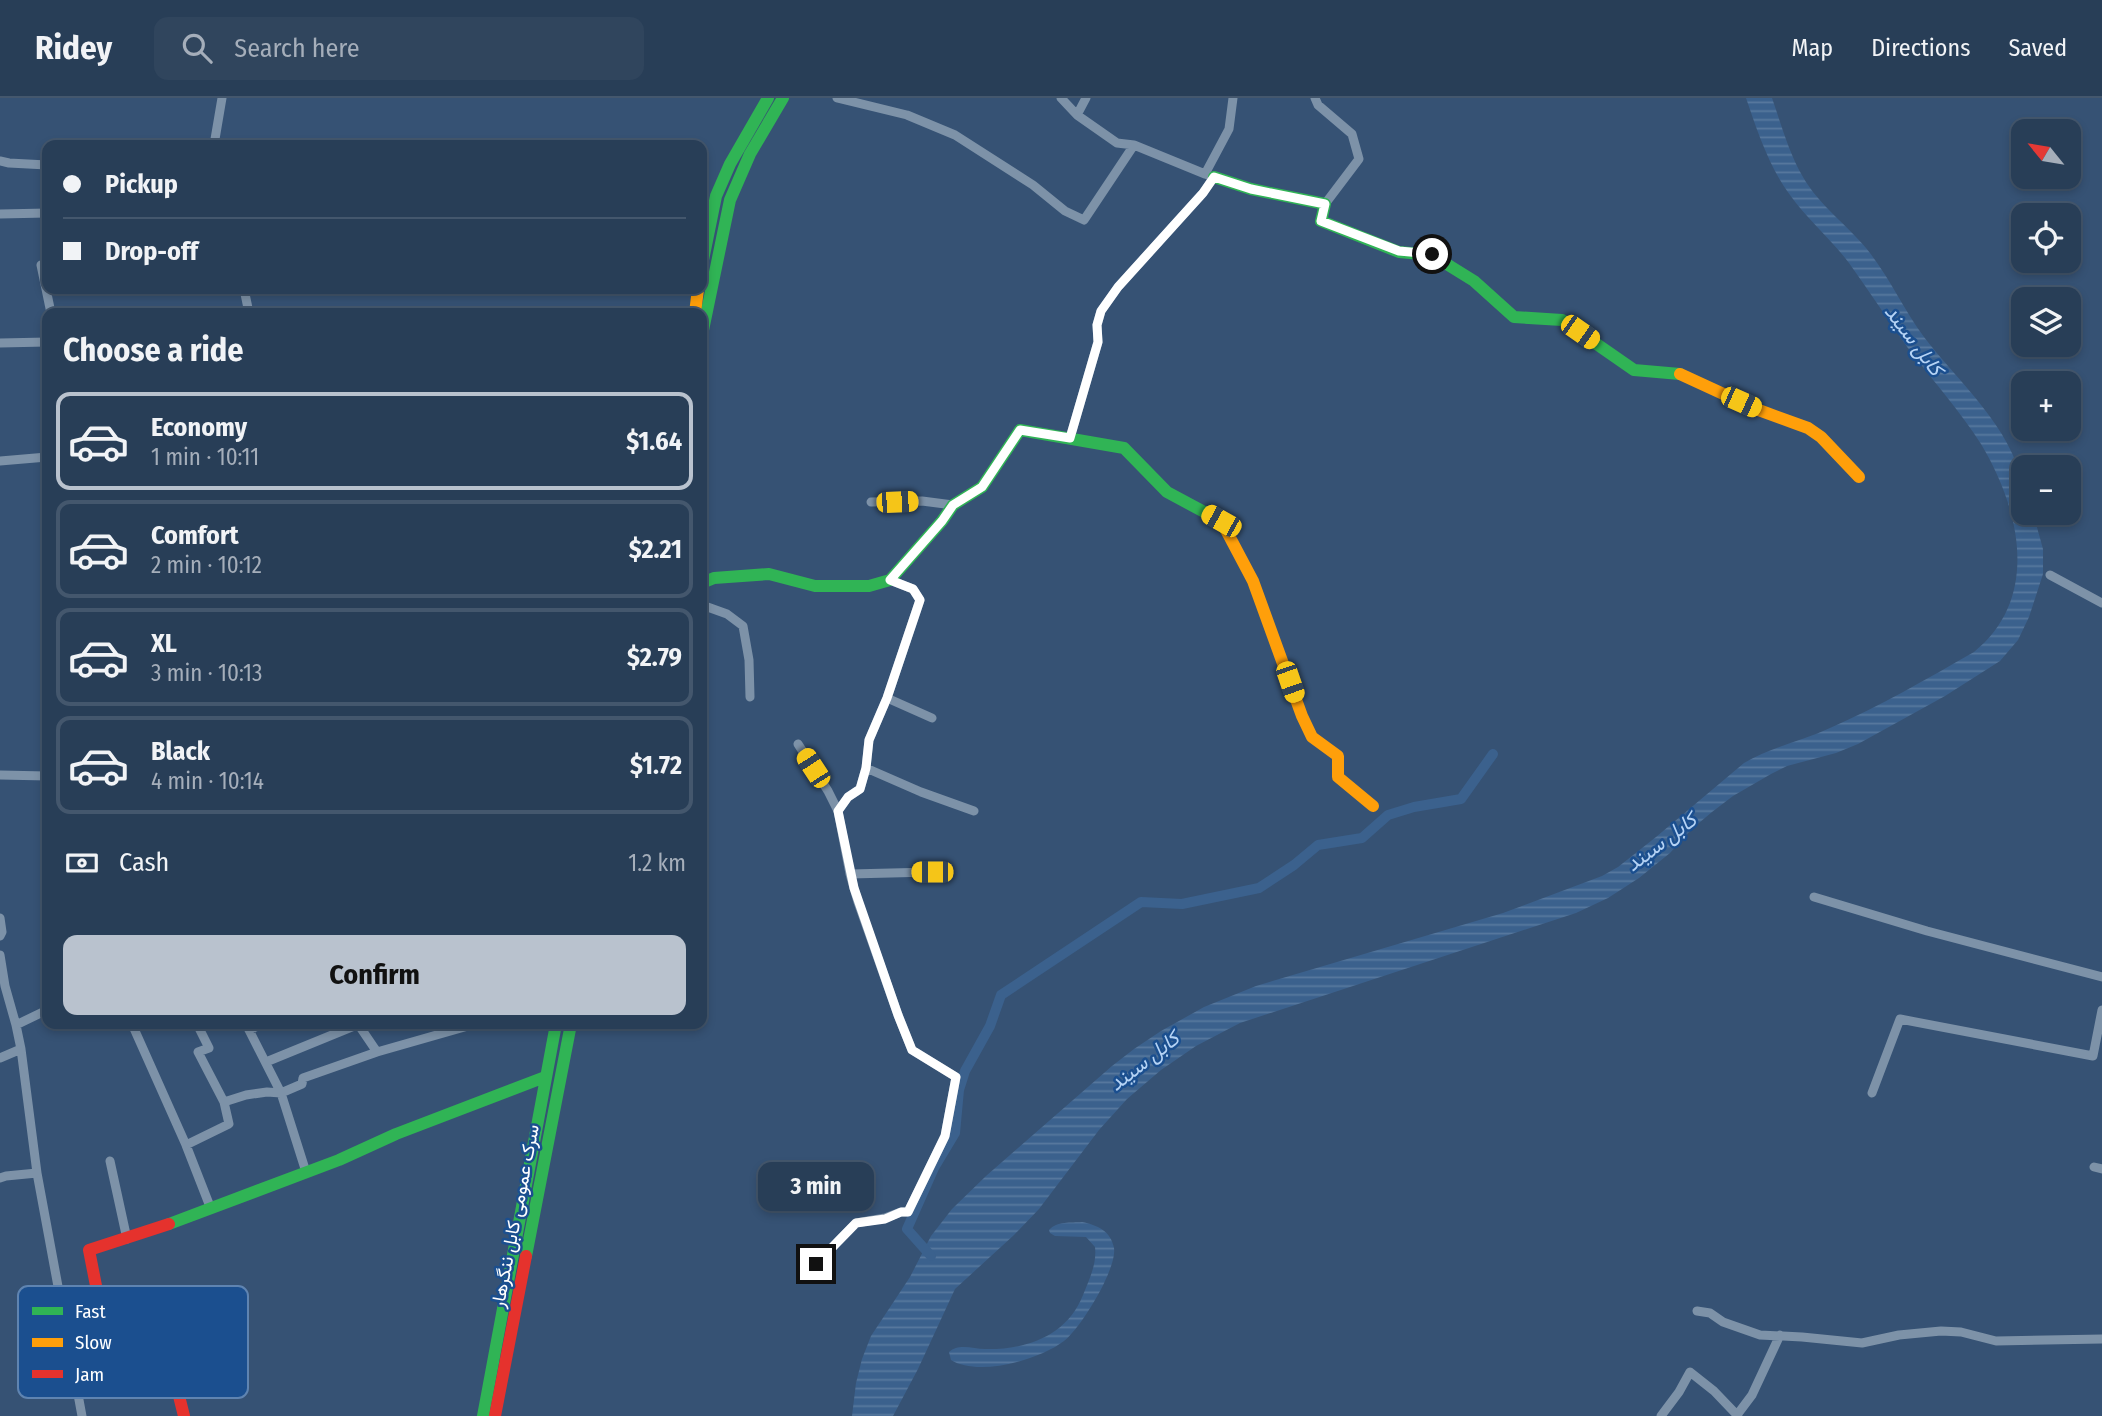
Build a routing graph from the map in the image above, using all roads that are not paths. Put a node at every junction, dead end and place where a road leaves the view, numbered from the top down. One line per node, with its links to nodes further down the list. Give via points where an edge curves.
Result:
1 (222, 98): 10 (street)
2 (768, 98): 18 (main road, via 716,196)
3 (837, 98): 11 (street, via 907,115 956,135 1084,220)
4 (1061, 98): 9 (street)
5 (1086, 98): 9 (street)
6 (1233, 98): 14 (street, via 1229,129)
7 (1315, 98): 15 (street, via 1352,134 1359,159)
8 (782, 99): 21 (main road, via 730,200)
9 (1077, 115): 11 (street, via 1117,144)
10 (215, 140)
11 (1133, 145): 14 (street)
12 (0, 161): 13 (street)
13 (42, 165)
14 (1210, 175): 15 (main road, via 1251,189); 24 (street, via 1203,193 1101,311 1098,342)
15 (1325, 204): 27 (main road, via 1321,221 1399,251 1432,254 1474,281 1514,317 1562,320 1634,370 1679,373 1808,428)
16 (42, 213): 17 (street)
17 (0, 214)
18 (707, 240)
19 (41, 265): 20 (street)
20 (42, 270)
21 (707, 311)
22 (42, 342): 23 (street)
23 (0, 343)
24 (1070, 438): 29 (main road, via 1020,430 982,487); 42 (main road, via 1124,448 1167,492 1221,521 1253,581 1312,737 1338,756 1339,777)
25 (42, 457): 26 (street)
26 (0, 461)
27 (1859, 477)
28 (871, 502): 29 (street)
29 (953, 505): 31 (main road)
30 (2050, 575): 33 (street)
31 (890, 580): 32 (main road, via 869,586 815,586 769,574); 36 (street, via 913,589 920,600)
32 (707, 581)
33 (2102, 603)
34 (707, 607): 35 (street, via 743,626)
35 (750, 697)
36 (887, 698): 37 (street); 39 (street, via 869,740)
37 (932, 718)
38 (798, 744): 43 (street)
39 (866, 768): 43 (street, via 860,789); 44 (street)
40 (0, 775): 41 (street)
41 (42, 776)
42 (1373, 806)
43 (838, 811): 46 (street)
44 (974, 811)
45 (932, 872): 46 (street)
46 (850, 874): 79 (street, via 912,1050 956,1077 945,1136 908,1212 856,1223)
47 (1814, 897): 51 (street)
48 (0, 918): 49 (street)
49 (1, 933)
50 (0, 955): 52 (street)
51 (2102, 977)
52 (2, 987): 55 (street)
53 (2102, 1010): 70 (street, via 2093,1056 1900,1019)
54 (42, 1012): 55 (street)
55 (16, 1025): 64 (street)
56 (134, 1029): 72 (street)
57 (200, 1029): 71 (street, via 209,1048 198,1052)
58 (253, 1029): 67 (street, via 249,1031)
59 (346, 1029): 67 (street)
60 (361, 1029): 65 (street)
61 (458, 1029): 65 (street)
62 (554, 1029): 68 (main road, سرک عمومی کابل ننگرهار)
63 (570, 1029): 91 (main road, سرک عمومی کابل ننگرهار)
64 (21, 1049): 66 (street); 75 (street)
65 (377, 1052): 69 (street, via 303,1078 302,1084)
66 (0, 1058)
67 (266, 1062): 69 (street)
68 (545, 1077): 74 (main road); 90 (main road, سرک عمومی کابل ننگرهار)
69 (281, 1093): 71 (street); 74 (street)
70 (1872, 1093)
71 (224, 1102): 72 (street, via 229,1124)
72 (186, 1145): 77 (street)
73 (110, 1161): 78 (street)
74 (306, 1172): 77 (main road)
75 (37, 1173): 76 (street); 80 (street)
76 (0, 1178)
77 (211, 1209): 78 (main road)
78 (127, 1239): 81 (main road, via 89,1250)
79 (816, 1264)
80 (59, 1286)
81 (96, 1286)
82 (1697, 1311): 83 (street, via 1760,1335)
83 (1780, 1335): 84 (street, via 1862,1343 1941,1331 1996,1341); 87 (street, via 1752,1395)
84 (2102, 1339)
85 (79, 1398): 88 (street)
86 (180, 1398): 89 (main road)
87 (1737, 1415): 92 (street, via 1690,1372)
88 (82, 1416)
89 (184, 1416)
90 (483, 1416)
91 (495, 1416)
92 (1661, 1416)

